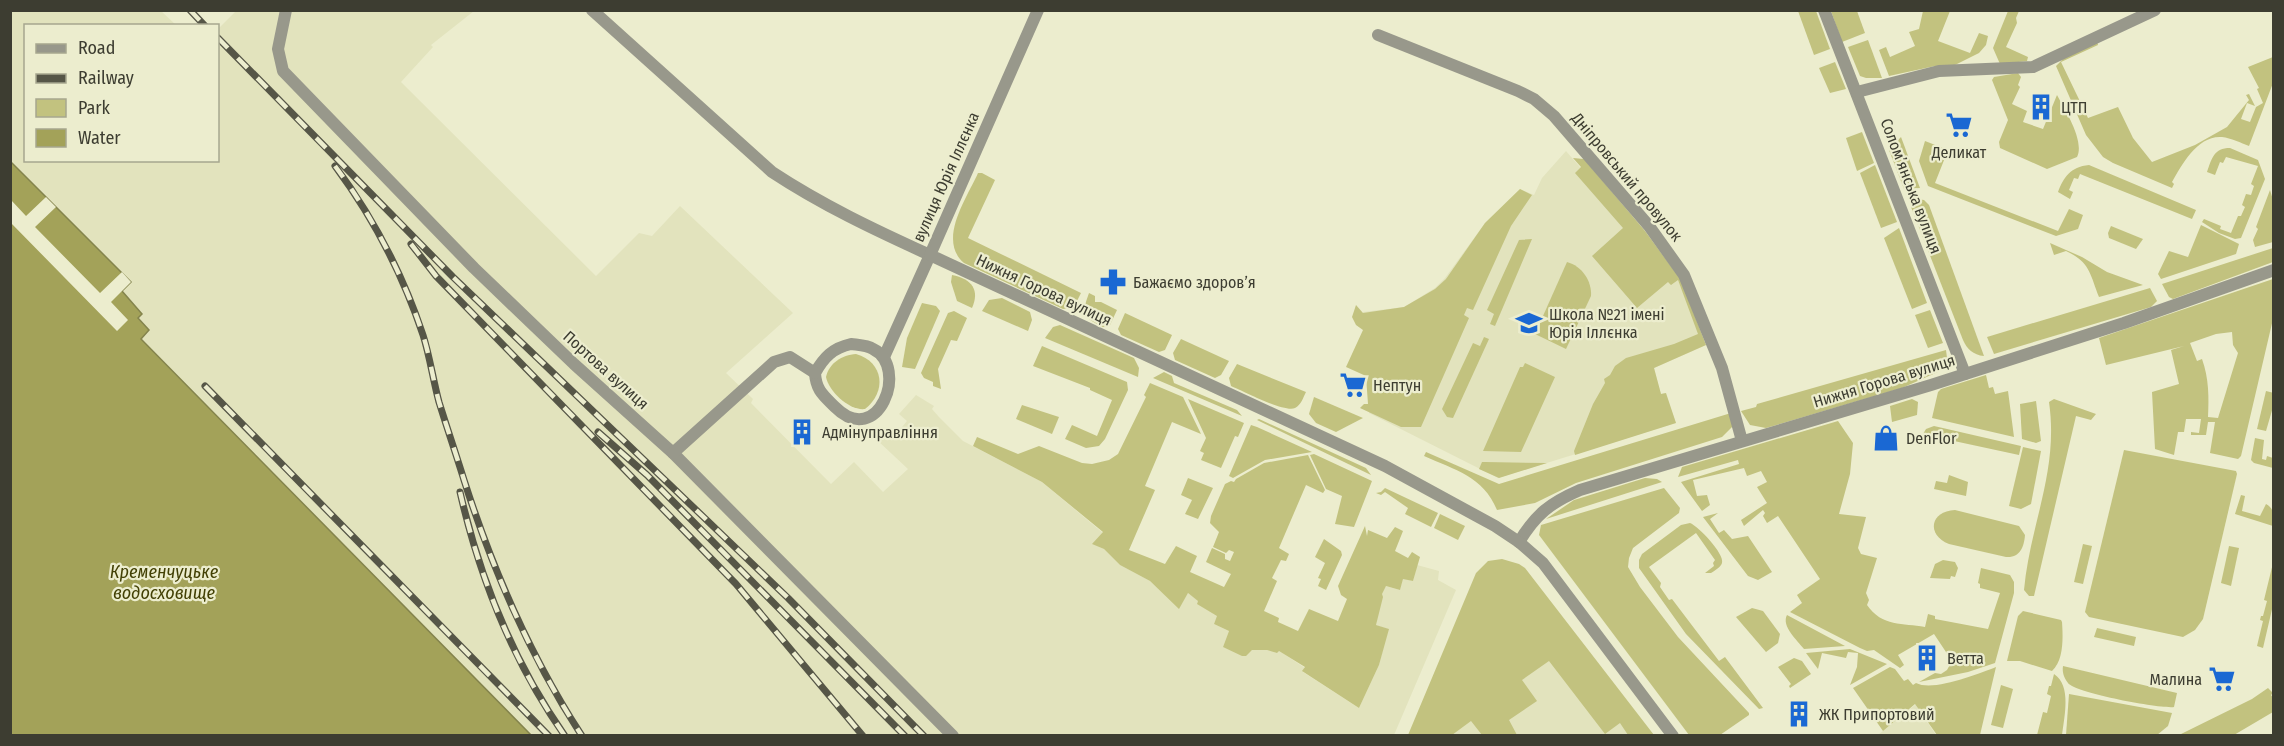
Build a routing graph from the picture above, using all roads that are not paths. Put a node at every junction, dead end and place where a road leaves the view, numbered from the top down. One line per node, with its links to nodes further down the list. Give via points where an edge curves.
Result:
1 (286, 10): 14 (street, Портова вулиця, via 278,49 283,71 474,268)
2 (592, 10): 8 (street, Нижня Горова вулиця, via 772,172 866,226)
3 (1038, 10): 8 (street, вулиця Юрія Іллєнка)
4 (1824, 10): 7 (street, Соломʼянська вулиця)
5 (2155, 10): 7 (street, via 2033,67 1932,72)
6 (1378, 35): 13 (street, Дніпровський провулок, via 1518,90 1554,116 1649,226 1684,275 1722,368)
7 (1857, 92): 12 (street, Соломʼянська вулиця)
8 (930, 255): 10 (street, вулиця Юрія Іллєнка); 15 (street, Нижня Горова вулиця, via 1385,466 1478,515)
9 (2274, 270): 12 (street, Нижня Горова вулиця)
10 (884, 357): 11 (street, via 874,349 850,344 829,353); 11 (street, via 889,381 883,406 861,419 849,419 832,405 817,390)
11 (814, 373): 14 (street, via 790,357 774,362)
12 (1965, 374): 13 (street, Нижня Горова вулиця)
13 (1742, 441): 15 (street, Нижня Горова вулиця, via 1567,496 1535,518)
14 (673, 453): 16 (street, Портова вулиця)
15 (1519, 542): 17 (street, Нижня Горова вулиця, via 1543,563)
16 (953, 735)
17 (1673, 735)

